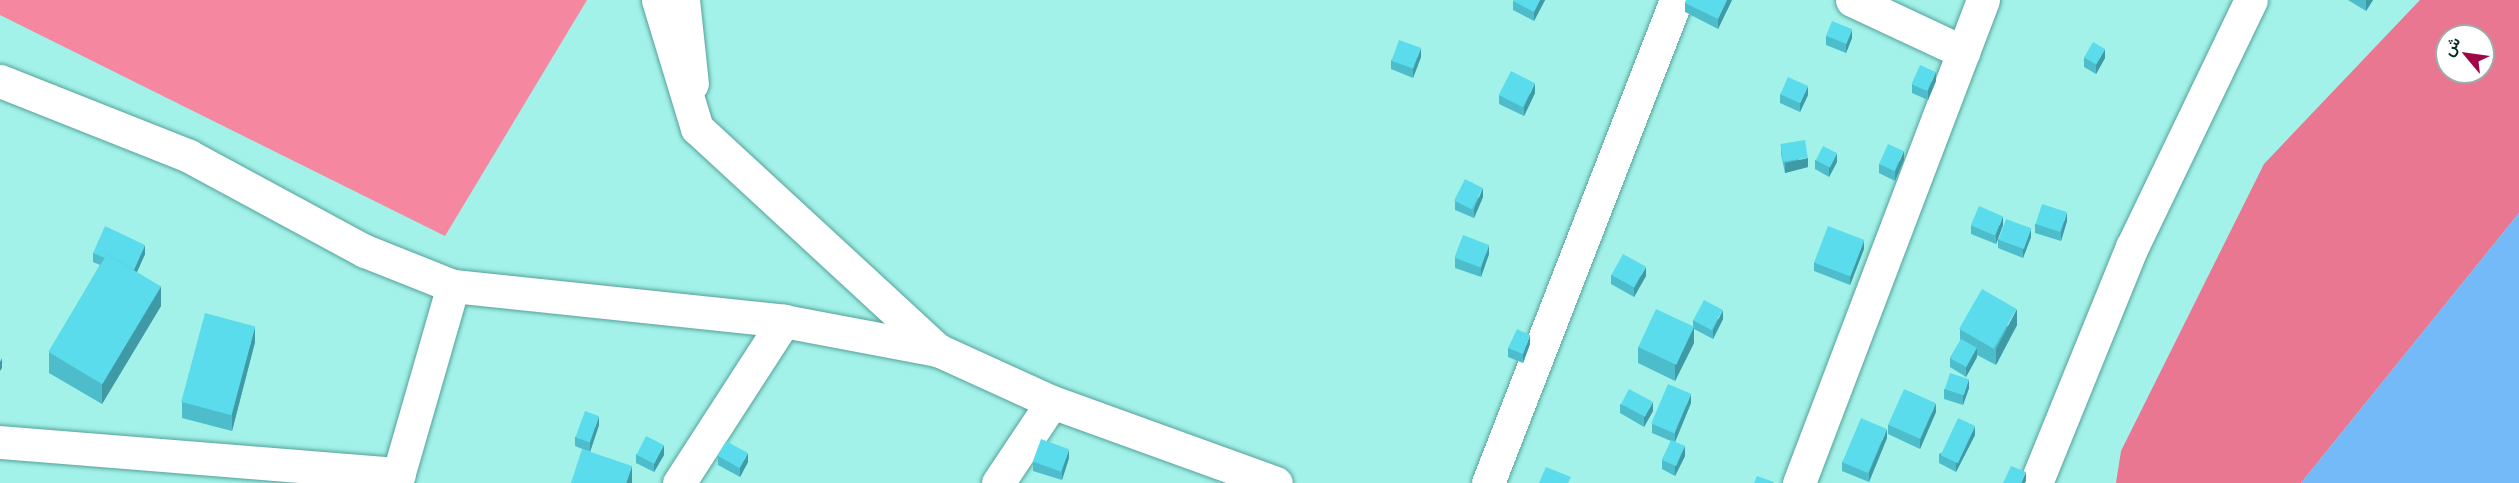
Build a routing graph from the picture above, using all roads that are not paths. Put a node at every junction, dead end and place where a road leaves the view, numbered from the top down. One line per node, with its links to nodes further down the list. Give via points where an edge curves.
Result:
1 (658, 0): 9 (street)
2 (683, 0): 9 (street)
3 (1676, 0): 19 (street)
4 (1852, 0): 7 (street)
5 (1983, 0): 7 (street)
6 (2251, 0): 21 (street, via 2132,247)
7 (1963, 52): 20 (street)
8 (0, 81): 10 (street, via 189,156 365,251)
9 (697, 128): 12 (street)
10 (453, 286): 11 (street); 15 (street)
11 (784, 321): 12 (street); 16 (street)
12 (938, 350): 13 (street)
13 (1052, 402): 17 (street); 18 (street)
14 (0, 442): 15 (street)
15 (398, 478)
16 (679, 483)
17 (998, 483)
18 (1276, 483)
19 (1488, 483)
20 (1799, 483)
21 (2036, 483)

